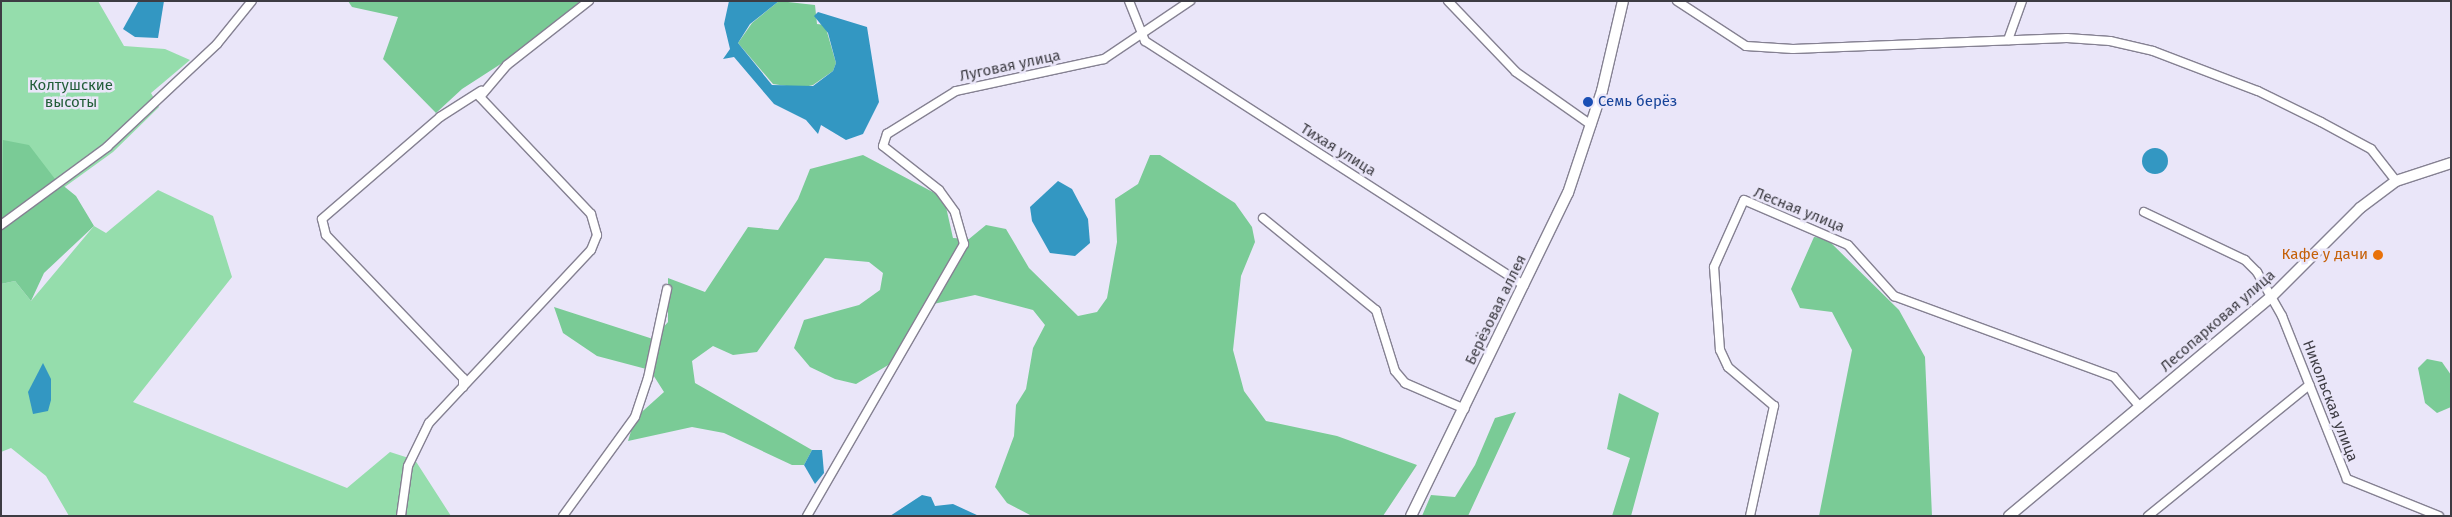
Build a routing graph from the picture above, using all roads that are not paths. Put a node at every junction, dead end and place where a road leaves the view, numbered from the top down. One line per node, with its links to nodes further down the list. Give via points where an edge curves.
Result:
1 (252, 1): 18 (street, via 217,44 107,147)
2 (589, 1): 12 (street)
3 (1129, 1): 10 (street)
4 (1190, 1): 10 (street, Луговая улица)
5 (1448, 1): 13 (street, via 1516,72)
6 (1623, 1): 13 (street, Берёзовая аллея)
7 (1677, 1): 9 (street)
8 (2022, 1): 11 (street)
9 (1686, 4): 11 (street, via 1746,46 1793,49)
10 (1142, 34): 19 (street, Тихая улица, via 1145,41 1188,71); 28 (street, Луговая улица, via 1104,59 956,91 886,134 884,146 939,190 955,212 964,244)
11 (2008, 40): 15 (street, via 2110,41 2153,52 2258,91 2321,122 2371,149)
12 (480, 91): 23 (street, via 480,97 591,214 597,235 584,260); 23 (street, via 440,117 322,219 326,235 463,378)
13 (1591, 125): 19 (street, Берёзовая аллея, via 1568,193)
14 (2451, 163): 15 (street, Лесопарковая улица)
15 (2396, 181): 21 (street, Лесопарковая улица, via 2360,208)
16 (2144, 212): 21 (street, Никольская улица, via 2244,260 2257,272)
17 (1263, 218): 25 (street, via 1376,310 1396,371 1405,382)
18 (1, 225)
19 (1524, 285): 25 (street, Берёзовая аллея)
20 (667, 289): 27 (street, via 648,378 635,417)
21 (2270, 298): 22 (street, Никольская улица, via 2282,316); 24 (street, Лесопарковая улица)
22 (2309, 385): 32 (street); 33 (street, Никольская улица, via 2347,479)
23 (463, 387): 26 (street, via 421,435 408,466)
24 (2140, 407): 30 (street, Лесная улица, via 2114,377 1894,296 1848,245 1744,200 1714,267 1720,350 1728,367 1774,406); 31 (street, Лесопарковая улица)
25 (1465, 409): 29 (street, Берёзовая аллея)
26 (401, 516)
27 (563, 516)
28 (806, 516)
29 (1411, 516)
30 (1750, 516)
31 (2010, 516)
32 (2148, 516)
33 (2439, 516)

